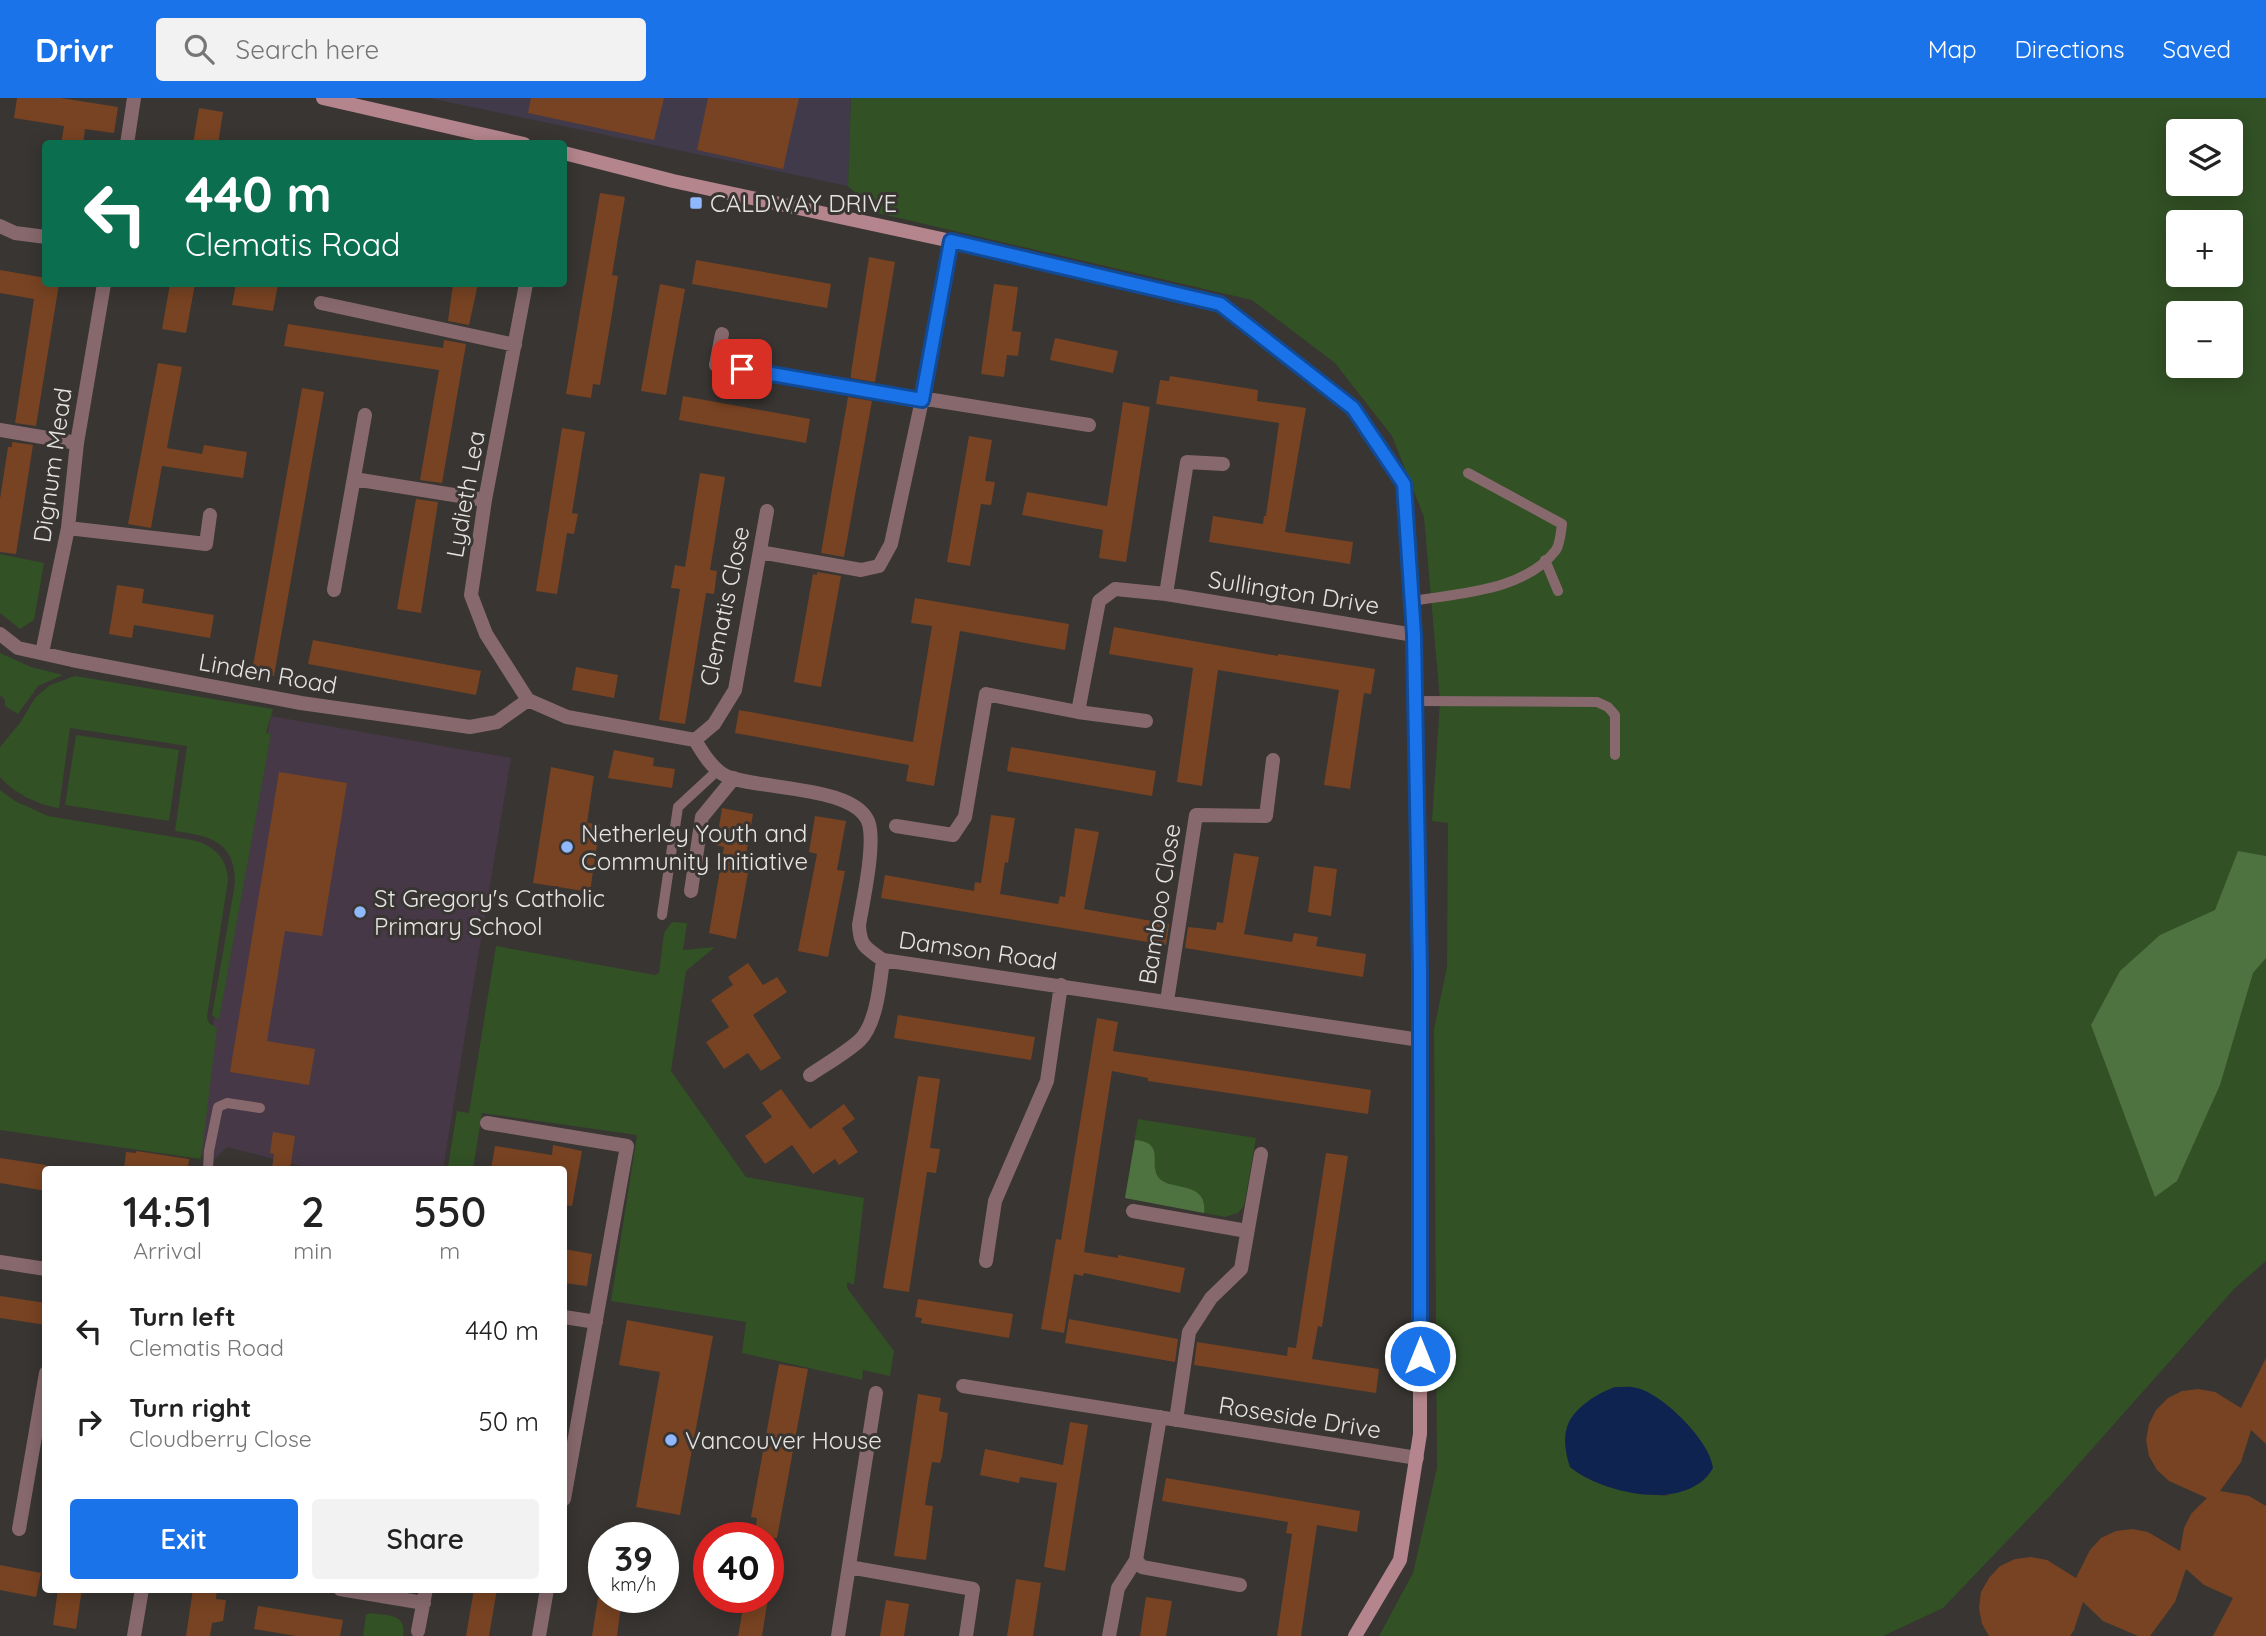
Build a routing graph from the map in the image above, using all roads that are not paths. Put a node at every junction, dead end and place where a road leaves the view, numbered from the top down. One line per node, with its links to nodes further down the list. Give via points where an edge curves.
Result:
1 (134, 98): 3 (street)
2 (323, 98): 4 (street)
3 (128, 140)
4 (507, 140)
5 (567, 154): 8 (street)
6 (0, 226): 7 (street)
7 (42, 236)
8 (951, 241): 14 (street); 31 (street, via 1220,304 1353,408 1404,484)
9 (103, 287): 18 (street, Dignum Mead)
10 (525, 287): 13 (street, Lydieth Lea)
11 (321, 303): 13 (street)
12 (722, 334): 14 (street, via 716,365)
13 (515, 345): 22 (street, Lydieth Lea)
14 (922, 400): 16 (street); 26 (street, via 891,544 879,566 861,570)
15 (365, 415): 21 (street)
16 (1089, 425)
17 (0, 430): 18 (street)
18 (77, 443): 25 (street, Dignum Mead)
19 (1223, 464): 30 (street, via 1187,462)
20 (1468, 473): 27 (lane, via 1562,524 1557,548)
21 (354, 479): 22 (street); 28 (street)
22 (485, 500): 35 (street, Lydieth Lea, via 471,595 486,635)
23 (767, 510): 26 (street, Clematis Close)
24 (210, 515): 25 (street, via 206,544)
25 (68, 527): 34 (street, Dignum Mead)
26 (760, 552): 39 (street, Clematis Close, via 735,690 713,724)
27 (1545, 560): 29 (lane); 31 (lane, via 1532,573 1497,586)
28 (334, 590)
29 (1558, 591)
30 (1166, 594): 33 (street, Sullington Drive); 37 (street, Sullington Drive, via 1115,589 1099,601)
31 (1413, 601): 33 (street)
32 (0, 635): 34 (street, Linden Road, via 18,648)
33 (1414, 635): 36 (street)
34 (41, 653): 35 (street, Linden Road, via 301,703 470,727 497,722)
35 (528, 700): 39 (street, via 567,717)
36 (1415, 701): 40 (lane, via 1597,702 1615,715); 50 (street)
37 (1078, 712): 38 (street); 44 (street, via 986,694 965,817 953,835)
38 (1146, 721)
39 (695, 740): 42 (street, Damson Road)
40 (1615, 755)
41 (1273, 760): 49 (street, Bamboo Close, via 1266,816 1196,815)
42 (718, 770): 43 (street, Damson Road); 46 (lane, via 678,807)
43 (734, 778): 45 (street, via 702,817); 47 (street, Damson Road, via 814,792 851,804 863,814 869,824 870,858 859,937 862,945)
44 (896, 826)
45 (691, 891)
46 (662, 915)
47 (883, 960): 48 (street, Damson Road); 51 (street, via 870,1026 861,1039)
48 (1061, 985): 49 (street, Damson Road); 58 (street, via 1047,1081 995,1201)
49 (1167, 1001): 50 (street, Damson Road)
50 (1420, 1040): 69 (street)
51 (810, 1075)
52 (260, 1108): 55 (lane, via 228,1103 218,1107)
53 (487, 1123): 62 (street, via 627,1146)
54 (1261, 1154): 57 (street)
55 (208, 1166)
56 (1132, 1211): 57 (street)
57 (1247, 1230): 66 (street, via 1241,1269 1211,1298 1189,1332)
58 (986, 1261)
59 (0, 1262): 60 (street)
60 (42, 1268)
61 (567, 1317): 62 (street)
62 (596, 1322): 70 (street)
63 (963, 1386): 65 (street, Roseside Drive)
64 (876, 1393): 73 (street)
65 (1160, 1417): 66 (street, Roseside Drive); 72 (street)
66 (1176, 1420): 69 (street, Roseside Drive)
67 (42, 1424): 68 (street)
68 (40, 1450): 71 (street)
69 (1418, 1458): 85 (street, via 1400,1560)
70 (567, 1482)
71 (19, 1529)
72 (1136, 1560): 74 (street, via 1142,1567); 84 (street, via 1118,1588)
73 (849, 1567): 82 (street); 83 (street, via 974,1589)
74 (1240, 1585)
75 (141, 1593): 80 (street)
76 (389, 1593): 78 (street)
77 (546, 1593): 81 (street)
78 (425, 1596): 79 (street)
79 (418, 1631)
80 (134, 1636)
81 (539, 1636)
82 (838, 1636)
83 (966, 1636)
84 (1109, 1636)
85 (1355, 1636)

